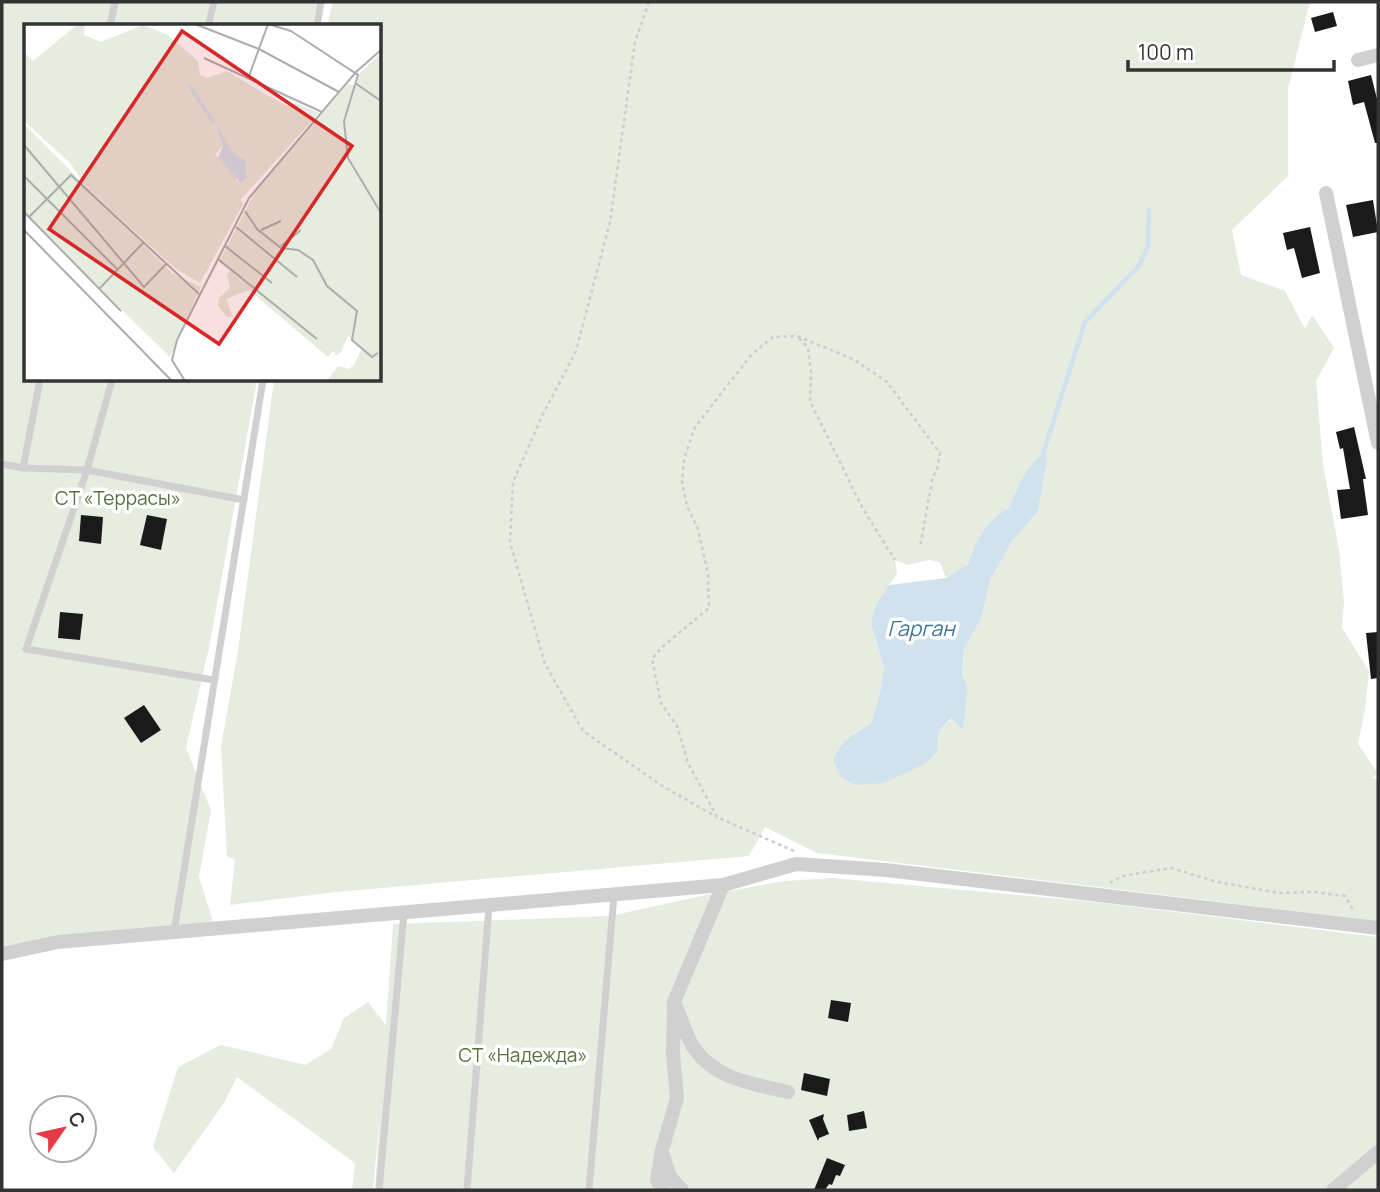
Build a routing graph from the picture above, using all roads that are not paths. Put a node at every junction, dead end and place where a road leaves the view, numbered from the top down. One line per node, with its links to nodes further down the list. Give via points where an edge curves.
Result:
1 (114, 2): 4 (lane)
2 (214, 2): 5 (lane)
3 (321, 2): 6 (lane)
4 (110, 24)
5 (208, 24)
6 (317, 24)
7 (1378, 55): 8 (street)
8 (1358, 60)
9 (1326, 193): 13 (street)
10 (40, 382): 15 (lane)
11 (111, 382): 16 (lane)
12 (263, 382): 17 (lane)
13 (1378, 443)
14 (2, 464): 15 (lane)
15 (23, 468): 16 (lane)
16 (87, 470): 17 (lane); 18 (lane, via 26,649)
17 (244, 500): 18 (lane)
18 (214, 680): 24 (lane)
19 (723, 885): 20 (street); 23 (street, via 796,864 886,870); 26 (street)
20 (614, 894): 21 (street); 32 (lane)
21 (489, 905): 22 (street); 31 (lane)
22 (404, 912): 24 (street); 30 (lane)
23 (1378, 928)
24 (174, 932): 25 (street, via 58,942)
25 (2, 954)
26 (674, 1002): 27 (street, via 694,1047 711,1066 734,1079); 28 (street, via 677,1098)
27 (788, 1092)
28 (662, 1150): 33 (street, via 657,1180); 34 (street, via 670,1177)
29 (1378, 1152): 35 (street)
30 (379, 1190)
31 (467, 1190)
32 (589, 1190)
33 (663, 1190)
34 (682, 1190)
35 (1333, 1190)

